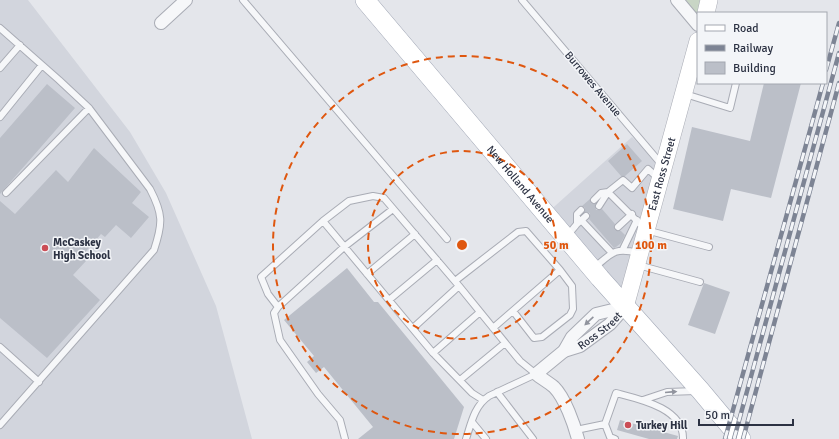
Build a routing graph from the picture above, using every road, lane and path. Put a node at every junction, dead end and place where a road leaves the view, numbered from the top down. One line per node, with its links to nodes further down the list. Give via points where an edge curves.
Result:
1 (186, 0): 8 (street)
2 (243, 0): 32 (lane)
3 (366, 0): 28 (main road, New Holland Avenue)
4 (522, 0): 19 (lane, Burrowes Avenue)
5 (677, 0): 9 (street)
6 (709, 0): 7 (street)
7 (706, 12)
8 (161, 23)
9 (697, 23)
10 (0, 28): 11 (lane)
11 (20, 45): 13 (lane); 14 (lane)
12 (697, 45): 16 (street, East Ross Street)
13 (42, 65): 17 (lane); 18 (lane)
14 (0, 68)
15 (736, 84): 16 (lane, via 730,108)
16 (684, 94): 19 (street, East Ross Street)
17 (89, 108): 21 (lane); 56 (lane, via 150,189 161,214 160,233 154,250)
18 (0, 117)
19 (662, 174): 20 (lane, via 648,169 632,188 623,180); 29 (street, East Ross Street)
20 (608, 192): 22 (lane, via 601,193); 23 (lane); 26 (lane)
21 (6, 193)
22 (594, 200)
23 (599, 206)
24 (393, 209): 27 (lane, via 384,198 374,196 349,201); 31 (lane); 33 (lane)
25 (581, 210): 28 (lane, via 577,214)
26 (632, 214): 29 (lane); 30 (lane)
27 (323, 221): 33 (lane); 44 (lane, via 261,277 268,294)
28 (577, 224): 35 (lane, via 604,241); 39 (main road, New Holland Avenue)
29 (642, 225): 34 (lane); 36 (street, East Ross Street)
30 (618, 227)
31 (415, 234): 37 (lane); 40 (lane)
32 (447, 239)
33 (344, 247): 40 (lane); 44 (lane)
34 (710, 247)
35 (612, 253): 36 (lane); 39 (lane)
36 (633, 256): 41 (lane); 45 (street, East Ross Street)
37 (436, 260): 42 (lane); 43 (lane)
38 (560, 270): 42 (lane, via 526,231 518,232); 46 (lane); 46 (lane, via 572,286 573,309 570,315 542,337 534,338)
39 (593, 270): 45 (main road, New Holland Avenue)
40 (367, 274): 43 (lane)
41 (700, 282)
42 (457, 284): 47 (lane); 48 (lane)
43 (389, 300): 48 (lane)
44 (278, 307): 65 (lane, via 274,313 280,340 340,420)
45 (625, 307): 52 (street, Ross Street, via 610,324 580,346); 52 (street, Ross Street, one-way to 52, via 596,314 572,337); 57 (main road, New Holland Avenue)
46 (513, 311): 49 (lane)
47 (480, 312): 49 (lane); 53 (lane)
48 (413, 328): 53 (lane)
49 (493, 328): 50 (lane)
50 (505, 343): 54 (lane, via 525,366); 55 (lane)
51 (1, 349): 56 (lane)
52 (564, 351): 54 (street, Ross Street)
53 (433, 353): 55 (lane)
54 (536, 374): 58 (lane); 64 (street, via 557,392 572,419)
55 (460, 380): 59 (lane)
56 (39, 382): 63 (lane)
57 (700, 390): 60 (lane, one-way to 57, via 667,392); 71 (main road, New Holland Avenue)
58 (497, 392): 59 (lane); 68 (lane)
59 (483, 400): 61 (lane)
60 (643, 400): 62 (lane, via 616,393); 70 (lane, via 673,416 680,423)
61 (472, 422): 66 (lane); 67 (lane)
62 (605, 424): 64 (lane); 69 (lane, via 610,438)
63 (0, 425)
64 (577, 435)
65 (345, 439)
66 (466, 439)
67 (486, 439)
68 (533, 439)
69 (615, 439)
70 (683, 439)
71 (741, 439)

